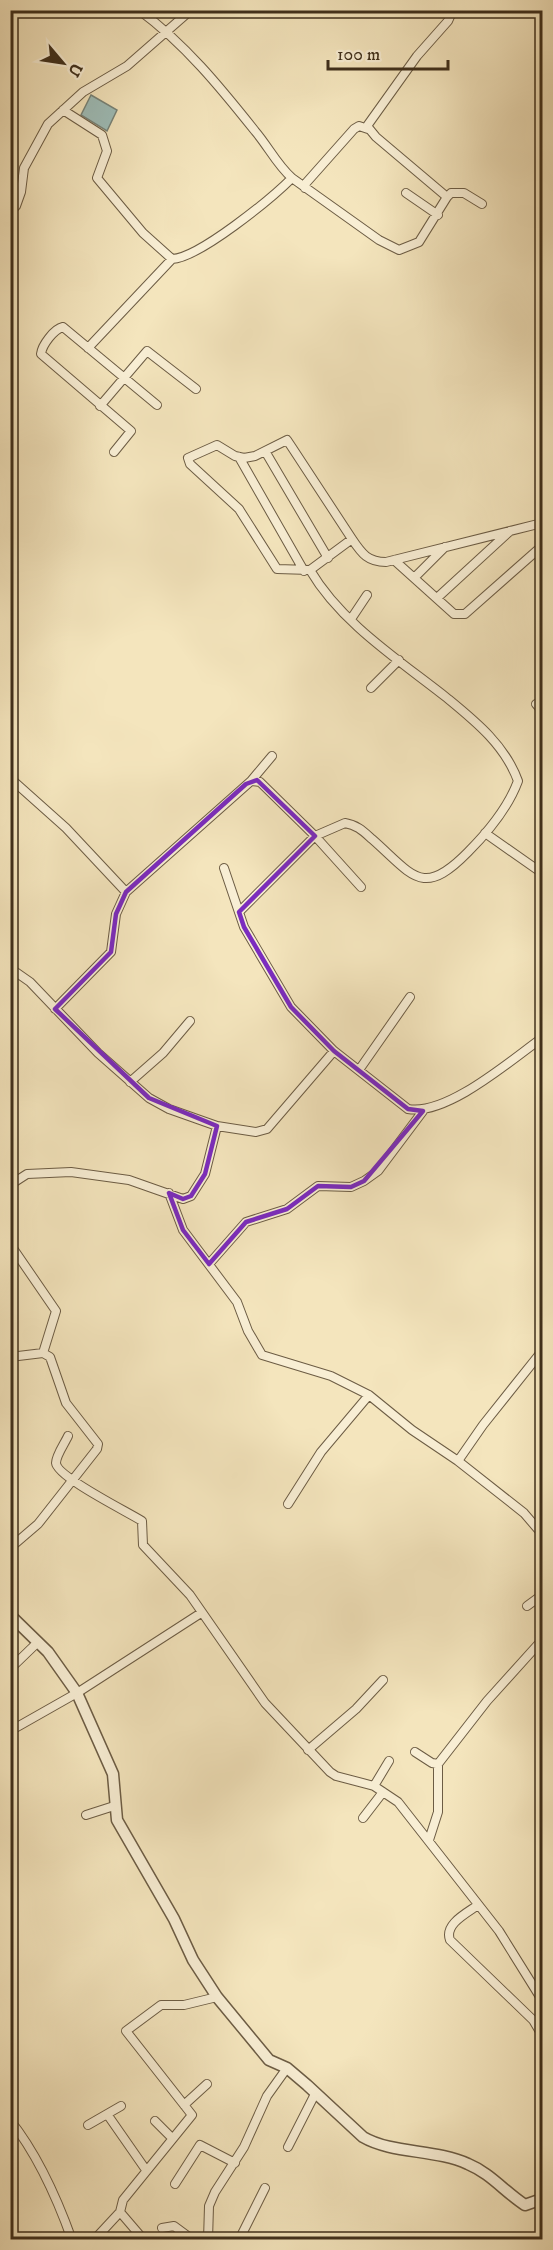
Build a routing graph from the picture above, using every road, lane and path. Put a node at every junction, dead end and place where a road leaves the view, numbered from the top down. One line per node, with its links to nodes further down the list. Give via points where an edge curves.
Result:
1 (140, 10): 4 (street)
2 (191, 10): 4 (street)
3 (453, 10): 6 (street, via 368,121)
4 (168, 32): 5 (street); 7 (street, via 214,81)
5 (63, 110): 12 (street, via 48,124 32,152 24,168 16,206); 14 (street, via 102,135 107,151 97,178 143,233)
6 (368, 129): 8 (street, via 354,129); 10 (street)
7 (292, 178): 8 (street); 14 (street, via 189,256)
8 (305, 188): 13 (street, via 399,250 419,242)
9 (406, 193): 13 (street)
10 (447, 197): 11 (street, via 460,192); 13 (street)
11 (482, 204)
12 (10, 212)
13 (438, 215)
14 (172, 259): 15 (street)
15 (88, 348): 16 (street); 19 (street, via 60,327 40,352)
16 (124, 377): 17 (street, via 147,351); 18 (street); 19 (street)
17 (196, 389)
18 (157, 405)
19 (100, 406): 21 (street, via 131,431)
20 (265, 451): 22 (street); 25 (street, via 287,440); 28 (street)
21 (114, 452)
22 (239, 457): 30 (street); 30 (street, via 217,445 188,459 239,509 274,566 283,571)
23 (543, 523): 24 (street)
24 (510, 531): 27 (street); 33 (street)
25 (352, 539): 28 (street); 29 (street, via 369,560)
26 (543, 546): 33 (street, via 465,614 454,614)
27 (446, 547): 29 (street); 31 (street)
28 (328, 558): 30 (street)
29 (394, 560): 31 (street)
30 (307, 570): 34 (street)
31 (415, 577): 33 (street)
32 (367, 595): 34 (street)
33 (437, 598)
34 (351, 619): 35 (street)
35 (399, 660): 36 (street); 40 (street, via 483,728 513,766 518,781 514,792)
36 (371, 688)
37 (272, 756): 39 (street)
38 (10, 778): 45 (street, via 66,828)
39 (251, 781): 41 (street, via 260,782); 45 (street)
40 (485, 833): 41 (street, via 449,871 427,879 412,874 354,825 337,825); 43 (street)
41 (315, 836): 44 (street); 46 (street)
42 (224, 868): 46 (street)
43 (543, 873)
44 (361, 887)
45 (126, 892): 49 (street, via 116,914 111,952)
46 (239, 912): 52 (street, via 291,1007)
47 (10, 968): 49 (street, via 30,982)
48 (410, 997): 53 (street)
49 (55, 1009): 54 (street)
50 (190, 1021): 54 (street, via 163,1053)
51 (543, 1038): 55 (street, via 502,1070)
52 (334, 1051): 53 (street); 56 (street, via 267,1129 256,1132)
53 (359, 1070): 55 (street, via 408,1109)
54 (130, 1082): 56 (street, via 160,1105)
55 (423, 1111): 60 (street, via 378,1171 364,1181 351,1187 318,1186 287,1209 246,1222)
56 (217, 1126): 58 (street, via 205,1174 191,1196 183,1199)
57 (10, 1185): 58 (street, via 27,1174 71,1172 129,1180)
58 (169, 1193): 60 (street, via 183,1230)
59 (10, 1244): 62 (street, via 56,1311)
60 (209, 1263): 64 (street, via 237,1302 263,1356 330,1376)
61 (543, 1351): 66 (street)
62 (43, 1353): 63 (street); 67 (street, via 52,1360 66,1403 98,1444)
63 (10, 1357)
64 (369, 1395): 66 (street); 68 (street, via 321,1452)
65 (68, 1436): 67 (street, via 56,1462)
66 (458, 1461): 69 (street, via 524,1513)
67 (73, 1481): 70 (street, via 38,1524); 73 (street, via 142,1521 143,1545 190,1595)
68 (288, 1504)
69 (543, 1534)
70 (10, 1548)
71 (543, 1595): 72 (street)
72 (527, 1606)
73 (201, 1613): 79 (street); 81 (street, via 265,1703)
74 (10, 1615): 76 (street)
75 (543, 1640): 84 (street, via 487,1701)
76 (38, 1642): 77 (street); 79 (street)
77 (10, 1669)
78 (383, 1680): 81 (street)
79 (77, 1693): 80 (street); 87 (street, via 113,1774)
80 (10, 1731)
81 (308, 1750): 85 (street, via 336,1776)
82 (415, 1752): 84 (street)
83 (389, 1761): 85 (street)
84 (438, 1764): 90 (street, via 438,1812)
85 (374, 1786): 86 (street)
86 (383, 1792): 89 (street); 90 (street, via 398,1802)
87 (114, 1806): 88 (street); 92 (street, via 117,1820)
88 (87, 1815)
89 (363, 1818)
90 (429, 1840): 91 (street)
91 (478, 1905): 93 (street); 94 (street, via 451,1926 450,1940 533,2020)
92 (217, 1997): 95 (street, via 259,2050 269,2060); 98 (street, via 184,2005 162,2005 126,2031)
93 (543, 2000)
94 (543, 2035)
95 (287, 2068): 97 (street); 107 (street, via 267,2096)
96 (207, 2084): 98 (street)
97 (315, 2094): 106 (street); 111 (street, via 373,2143 468,2163 525,2205)
98 (184, 2104): 105 (street, via 192,2115)
99 (122, 2106): 100 (street)
100 (107, 2114): 103 (street); 108 (street)
101 (10, 2120): 104 (street)
102 (155, 2121): 105 (street)
103 (88, 2125)
104 (14, 2130): 114 (street, via 58,2204)
105 (172, 2138): 108 (street)
106 (288, 2147)
107 (235, 2163): 109 (street, via 203,2145 197,2146); 118 (street, via 209,2206)
108 (146, 2170): 112 (street, via 123,2200)
109 (175, 2184)
110 (266, 2188): 119 (street)
111 (543, 2199)
112 (120, 2212): 115 (street); 116 (street)
113 (162, 2228): 117 (street, via 174,2226)
114 (72, 2240)
115 (94, 2240)
116 (144, 2240)
117 (193, 2240)
118 (208, 2240)
119 (239, 2240)

